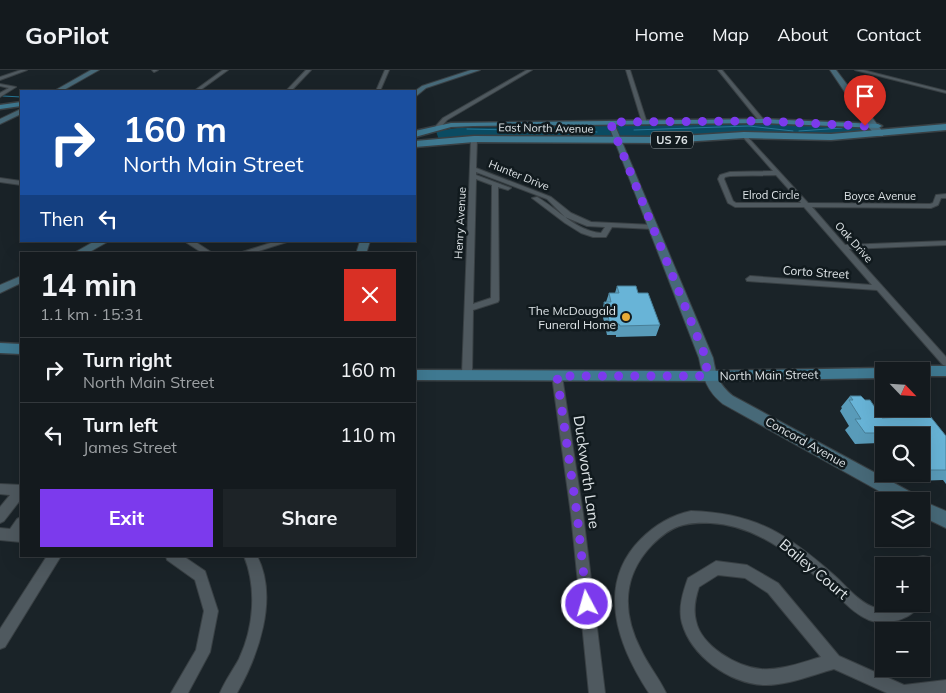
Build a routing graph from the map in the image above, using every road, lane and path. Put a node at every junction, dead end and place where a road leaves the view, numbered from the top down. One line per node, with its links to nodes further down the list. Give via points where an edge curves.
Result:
1 (25, 70): 12 (street)
2 (96, 70): 14 (street)
3 (226, 70): 15 (street)
4 (309, 70): 16 (street)
5 (387, 70): 17 (street)
6 (477, 70): 19 (street, via 424,87)
7 (530, 70): 29 (street, via 445,119)
8 (628, 70): 27 (street)
9 (720, 70): 24 (street)
10 (833, 70): 28 (street)
11 (857, 70): 18 (street)
12 (0, 79)
13 (0, 85): 20 (street, via 14,87)
14 (59, 90)
15 (197, 90)
16 (289, 90)
17 (378, 90)
18 (946, 92)
19 (416, 94)
20 (0, 95)
21 (0, 108): 22 (main road)
22 (20, 108)
23 (20, 109): 25 (street)
24 (762, 121): 27 (main road, US 76); 28 (main road, US 76)
25 (0, 122)
26 (610, 122): 27 (main road, US 76); 29 (main road, US 76); 37 (street)
27 (645, 122)
28 (870, 123): 31 (main road, US 76); 34 (street)
29 (438, 127): 32 (main road, US 76)
30 (946, 127): 31 (main road, East North Avenue / US 76)
31 (929, 128): 34 (main road, East North Avenue / US 76)
32 (429, 130): 33 (main road, US 76); 38 (main road, via 434,135)
33 (416, 134)
34 (880, 134): 35 (main road, East North Avenue / US 76, via 824,138)
35 (744, 135): 37 (main road, East North Avenue / US 76, via 689,140); 41 (street, Oak Drive)
36 (474, 139): 37 (main road, East North Avenue / US 76); 38 (main road, East North Avenue / US 76); 40 (street, Henry Avenue)
37 (618, 140): 48 (street)
38 (430, 142): 39 (main road, East North Avenue / US 76)
39 (416, 144)
40 (473, 172): 44 (street, Hunter Drive); 47 (street, Hunter Drive, via 549,198 576,220); 61 (street, Henry Avenue)
41 (778, 173): 46 (street, Oak Drive); 46 (street, Elrod Circle, via 730,174 721,179 730,202 735,205)
42 (0, 180): 43 (street)
43 (20, 183)
44 (495, 183): 47 (street, Hunter Drive, via 545,203 563,220 581,230 603,235); 61 (street, via 494,300)
45 (946, 196): 46 (street, Boyce Avenue, via 938,196 936,204 931,206)
46 (806, 205): 53 (street, Oak Drive)
47 (609, 227): 48 (street, Hunter Drive)
48 (653, 227): 71 (street, via 706,358)
49 (102, 242): 54 (street)
50 (190, 242): 55 (street)
51 (282, 242): 56 (street)
52 (946, 243): 53 (street)
53 (843, 247): 59 (street, Oak Drive)
54 (81, 252)
55 (207, 252)
56 (247, 252)
57 (20, 279): 60 (street)
58 (750, 279): 59 (street, Corto Street)
59 (880, 288): 64 (street, Oak Drive)
60 (0, 289)
61 (469, 308): 69 (street, Henry Avenue)
62 (0, 348): 63 (main road)
63 (20, 349)
64 (946, 363)
65 (946, 371): 66 (main road)
66 (930, 372)
67 (875, 373): 71 (main road, North Main Street)
68 (416, 375): 69 (main road, North Main Street)
69 (467, 375): 70 (main road, North Main Street)
70 (557, 376): 71 (main road, North Main Street); 91 (street, Duckworth Lane, via 577,514)
71 (707, 376): 75 (street, Concord Avenue, via 717,392 728,400)
72 (0, 489): 73 (street)
73 (20, 490)
74 (20, 491): 77 (street)
75 (896, 492)
76 (930, 512): 78 (street)
77 (0, 517)
78 (946, 520)
79 (20, 525): 80 (street)
80 (11, 535)
81 (53, 557): 85 (street)
82 (173, 557): 89 (street, via 200,576 211,611 203,652)
83 (251, 557): 90 (street, via 260,593 254,632 246,661)
84 (899, 612): 92 (street, Bailey Court, via 874,615 855,604 784,541 765,531 744,523 689,517 660,530 642,544 624,581 621,612 625,635)
85 (0, 642)
86 (834, 661): 86 (street, via 763,677 739,672 716,658 694,636 687,610 693,583 716,568 748,572 773,588); 88 (street)
87 (946, 688): 88 (street)
88 (895, 691)
89 (179, 693)
90 (228, 693)
91 (597, 693)
92 (658, 693)

